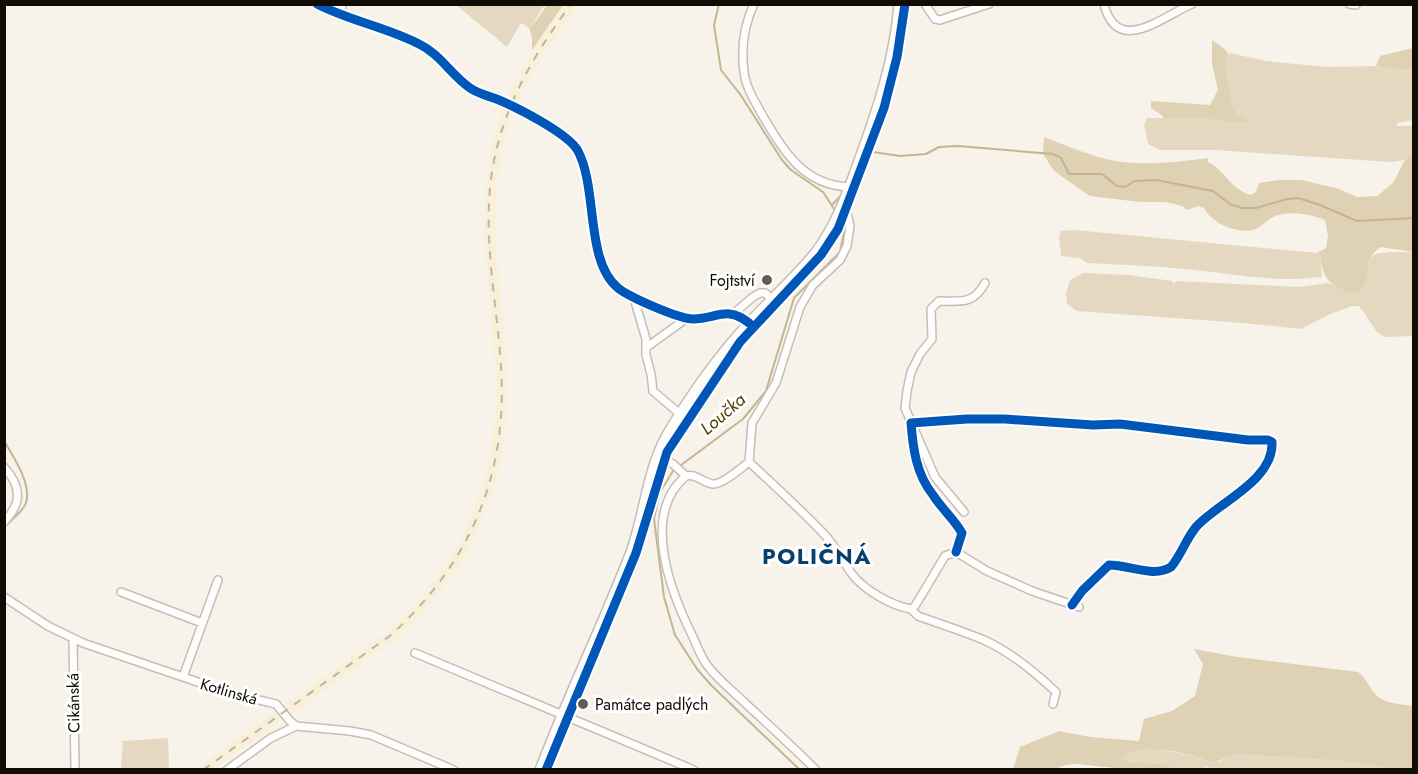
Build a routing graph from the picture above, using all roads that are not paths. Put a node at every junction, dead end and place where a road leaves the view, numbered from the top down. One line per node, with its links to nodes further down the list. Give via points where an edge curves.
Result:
1 (317, 4): 11 (street)
2 (342, 4): 11 (street)
3 (754, 4): 12 (street, via 744,44 744,72 751,95 794,163 825,182)
4 (899, 4): 12 (main road, via 885,85)
5 (925, 4): 6 (street, via 940,20)
6 (989, 4)
7 (1104, 4): 8 (street, via 1112,24 1131,31 1146,28)
8 (1192, 4)
9 (1349, 4): 10 (street)
10 (1356, 5)
11 (341, 16): 15 (street, via 429,49 472,90 519,110 570,140 586,176 603,268 619,289)
12 (849, 187): 13 (main road)
13 (840, 210): 16 (main road, via 816,252); 24 (street, via 848,217 850,226 847,246 840,260 813,285 800,307 776,383 752,423)
14 (985, 283): 22 (street, via 975,297 939,301 931,309 932,339 911,372 907,391 905,408)
15 (634, 298): 18 (street); 20 (street)
16 (772, 298): 17 (street, via 765,293 756,295); 19 (main road)
17 (733, 314): 18 (street); 19 (street)
18 (687, 318): 20 (street)
19 (749, 323): 21 (main road)
20 (647, 347): 21 (street, via 653,393)
21 (680, 414): 23 (main road)
22 (911, 423): 27 (street, via 935,477); 29 (street, via 920,473 962,533); 29 (street, via 1005,419 1120,424 1272,442 1260,472 1239,495 1196,527 1171,567 1156,571 1109,565 1082,591 1075,606 987,571)
23 (657, 457): 26 (street); 39 (main road, via 630,553)
24 (749, 462): 26 (street, via 714,484); 33 (street, via 835,546 854,576 884,600)
25 (4, 467): 28 (street, via 17,489 18,502)
26 (683, 473): 46 (street, via 669,496 663,518 663,545 678,607 706,664)
27 (964, 512)
28 (4, 522)
29 (956, 552): 33 (street, via 945,556 920,601)
30 (218, 580): 34 (street)
31 (121, 592): 34 (street)
32 (4, 597): 35 (street, Kotlinská)
33 (911, 609): 38 (street, via 918,616 998,648 1056,692)
34 (202, 623): 37 (street)
35 (73, 638): 37 (street, Kotlinská); 41 (street, Cikánská)
36 (415, 653): 39 (street)
37 (183, 677): 40 (street, Kotlinská, via 276,704)
38 (1053, 704)
39 (563, 715): 44 (main road); 45 (street)
40 (296, 726): 42 (street, via 271,738); 43 (street, via 371,735)
41 (75, 767)
42 (227, 770)
43 (454, 770)
44 (540, 770)
45 (694, 770)
46 (816, 770)

